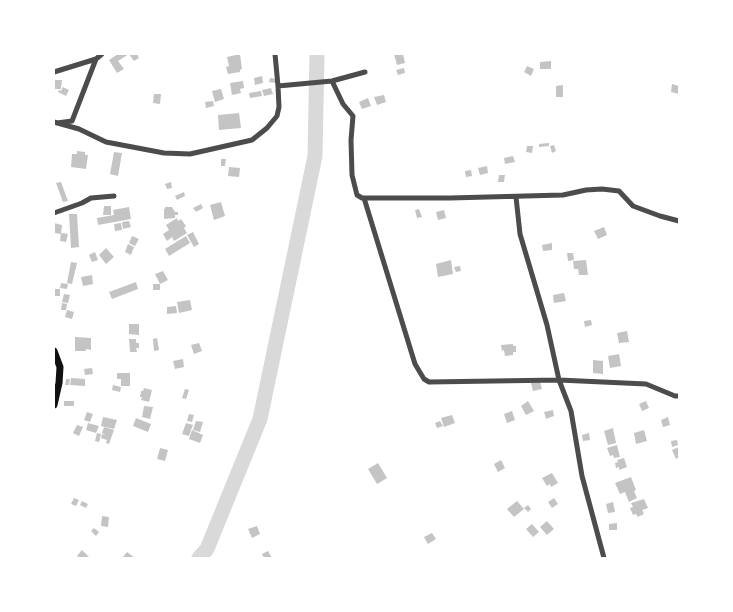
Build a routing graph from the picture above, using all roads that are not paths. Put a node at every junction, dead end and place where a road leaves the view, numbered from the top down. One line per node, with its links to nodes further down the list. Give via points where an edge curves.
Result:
1 (102, 54): 3 (street)
2 (274, 54): 7 (street)
3 (96, 59): 4 (street); 8 (street, via 72,121)
4 (54, 72)
5 (366, 72): 6 (street)
6 (332, 81): 7 (street); 11 (street, via 353,116 352,175 357,195)
7 (278, 86): 8 (street, via 276,116 252,140 190,154 164,153 106,142 80,129)
8 (55, 123)
9 (114, 196): 12 (street, via 92,198)
10 (516, 197): 11 (street); 13 (street, via 563,195 586,190 619,191 633,206); 15 (street, via 520,234 547,325)
11 (364, 198): 15 (street, via 415,364 424,379 429,382)
12 (54, 213)
13 (679, 221)
14 (54, 351): 17 (main road, via 60,367)
15 (559, 380): 16 (street, via 646,384); 18 (street, via 571,411 582,476)
16 (679, 396)
17 (54, 405)
18 (604, 558)

